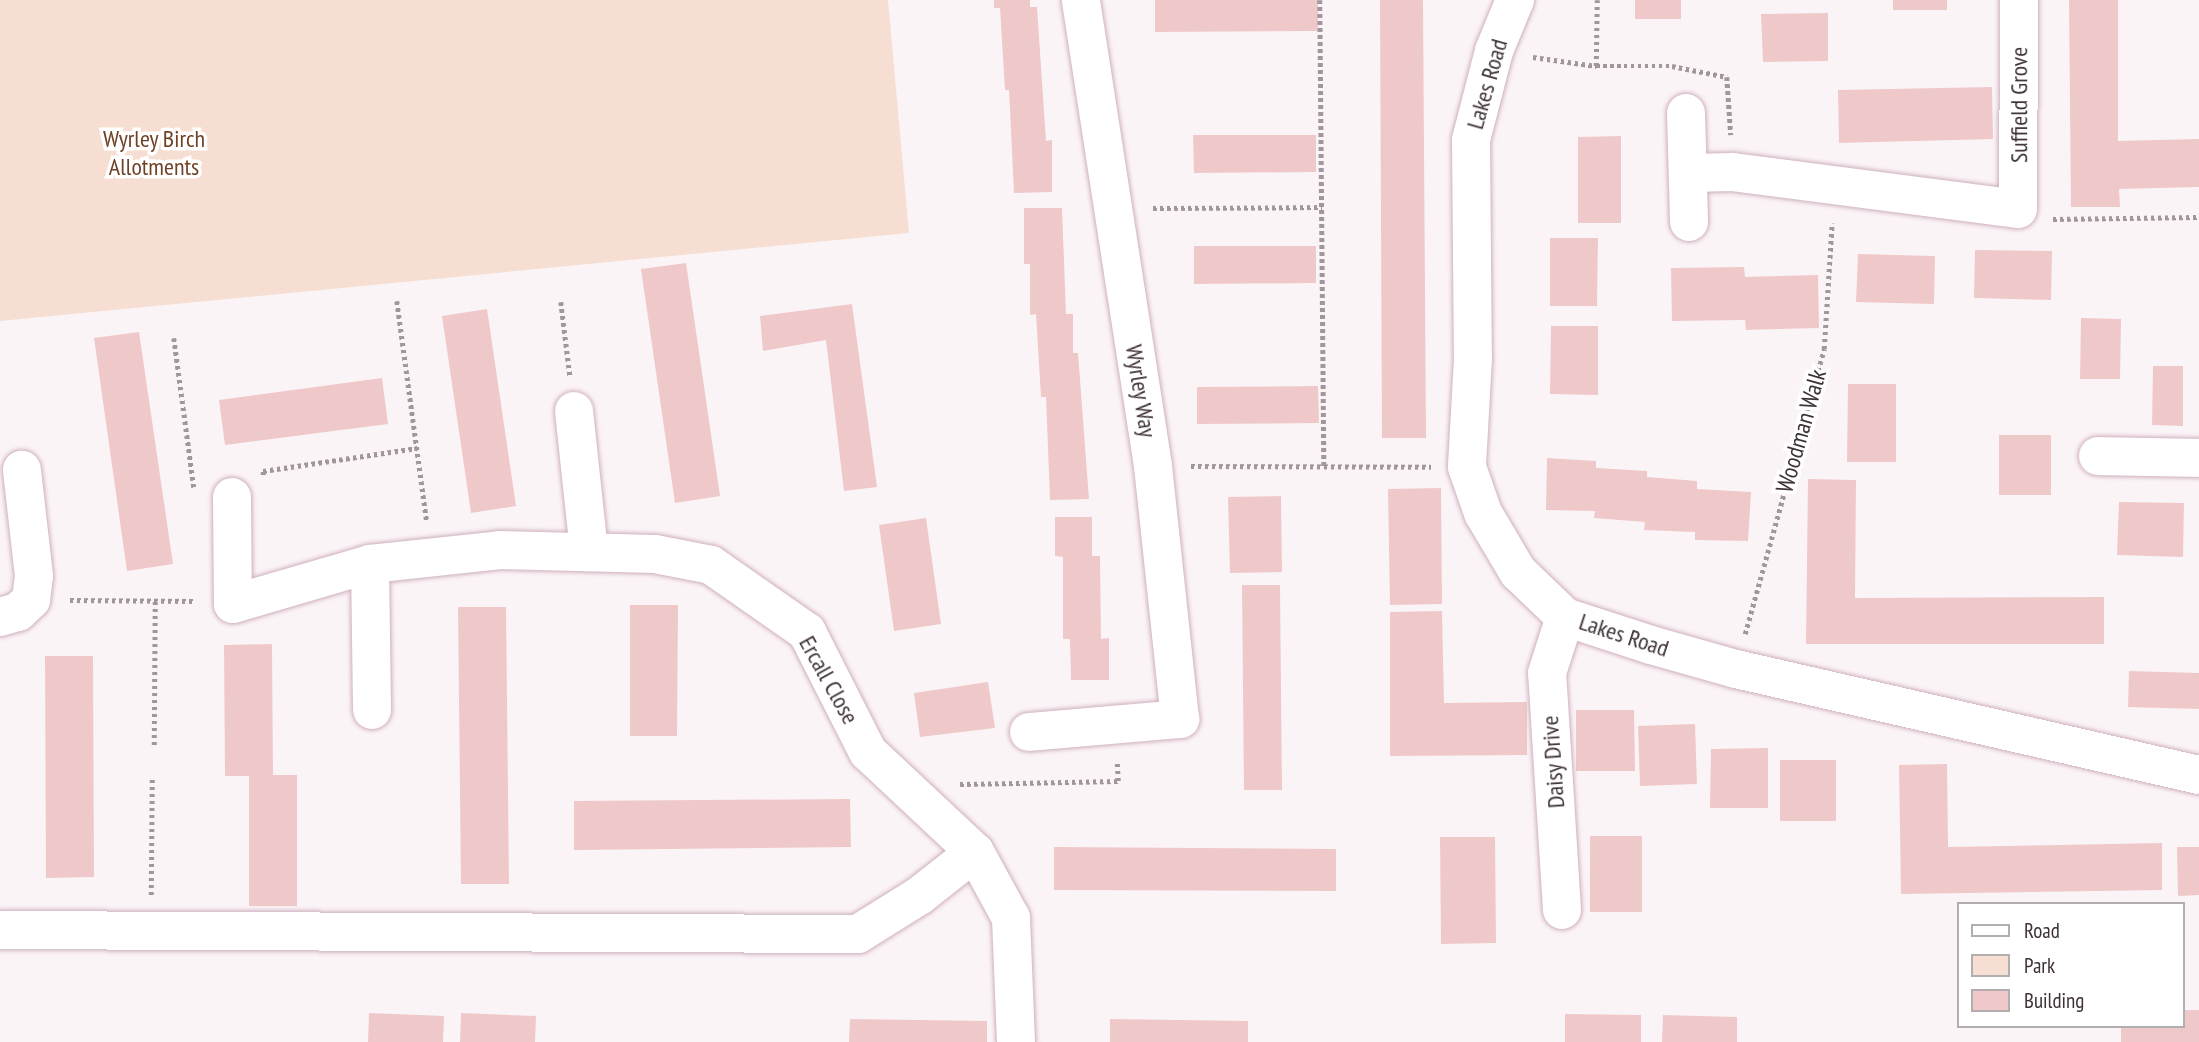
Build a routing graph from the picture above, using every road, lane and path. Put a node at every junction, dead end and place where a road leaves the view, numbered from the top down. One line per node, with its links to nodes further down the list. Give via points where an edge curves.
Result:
1 (1081, 0): 13 (street, Wyrley Way)
2 (1320, 0): 12 (path)
3 (1515, 0): 6 (street, Lakes Road)
4 (1597, 0): 7 (path)
5 (2019, 0): 14 (street, Suffield Grove)
6 (1494, 51): 7 (path); 26 (street, Lakes Road, via 1471,140 1473,318)
7 (1596, 66): 9 (path, via 1672,66 1727,77)
8 (1686, 113): 10 (street)
9 (1734, 172): 10 (street); 11 (street)
10 (1690, 173): 16 (street)
11 (1835, 189): 14 (street); 37 (path, Woodman Walk, via 1824,349)
12 (1322, 207): 13 (path); 25 (path)
13 (1113, 208): 24 (street, Wyrley Way)
14 (2018, 209): 15 (path, via 2056,220)
15 (2199, 217)
16 (1689, 222)
17 (397, 301): 21 (path)
18 (561, 302): 20 (path)
19 (174, 338): 29 (path)
20 (574, 411): 30 (street)
21 (417, 448): 28 (path, via 263,471); 31 (path)
22 (2098, 456): 23 (street)
23 (2199, 458)
24 (1153, 466): 25 (path); 39 (street, Wyrley Way, via 1180,719)
25 (1324, 467): 26 (path)
26 (1467, 467): 36 (street, Lakes Road, via 1483,513 1518,572)
27 (22, 470): 35 (street, via 34,576)
28 (248, 489): 34 (street)
29 (194, 492)
30 (589, 552): 31 (street, Ercall Close, via 500,551); 44 (street, Ercall Close, via 655,554 711,565 807,632 868,752)
31 (432, 557): 32 (street, Ercall Close)
32 (370, 564): 34 (street, Ercall Close); 38 (street)
33 (155, 599): 34 (path); 35 (path); 41 (path)
34 (233, 604)
35 (15, 608)
36 (1565, 617): 37 (street, Lakes Road); 46 (street, Daisy Drive, via 1547,673)
37 (1736, 669): 42 (street, Lakes Road)
38 (372, 710)
39 (1115, 727): 40 (street); 44 (path, via 1118,781)
40 (1029, 732)
41 (154, 746)
42 (2199, 775)
43 (152, 777): 48 (path)
44 (904, 785): 45 (street, Ercall Close)
45 (975, 852): 48 (street, via 919,896 858,934); 49 (street, Ercall Close, via 1011,918)
46 (1562, 910)
47 (0, 930): 48 (street)
48 (150, 930)
49 (1016, 1042)

